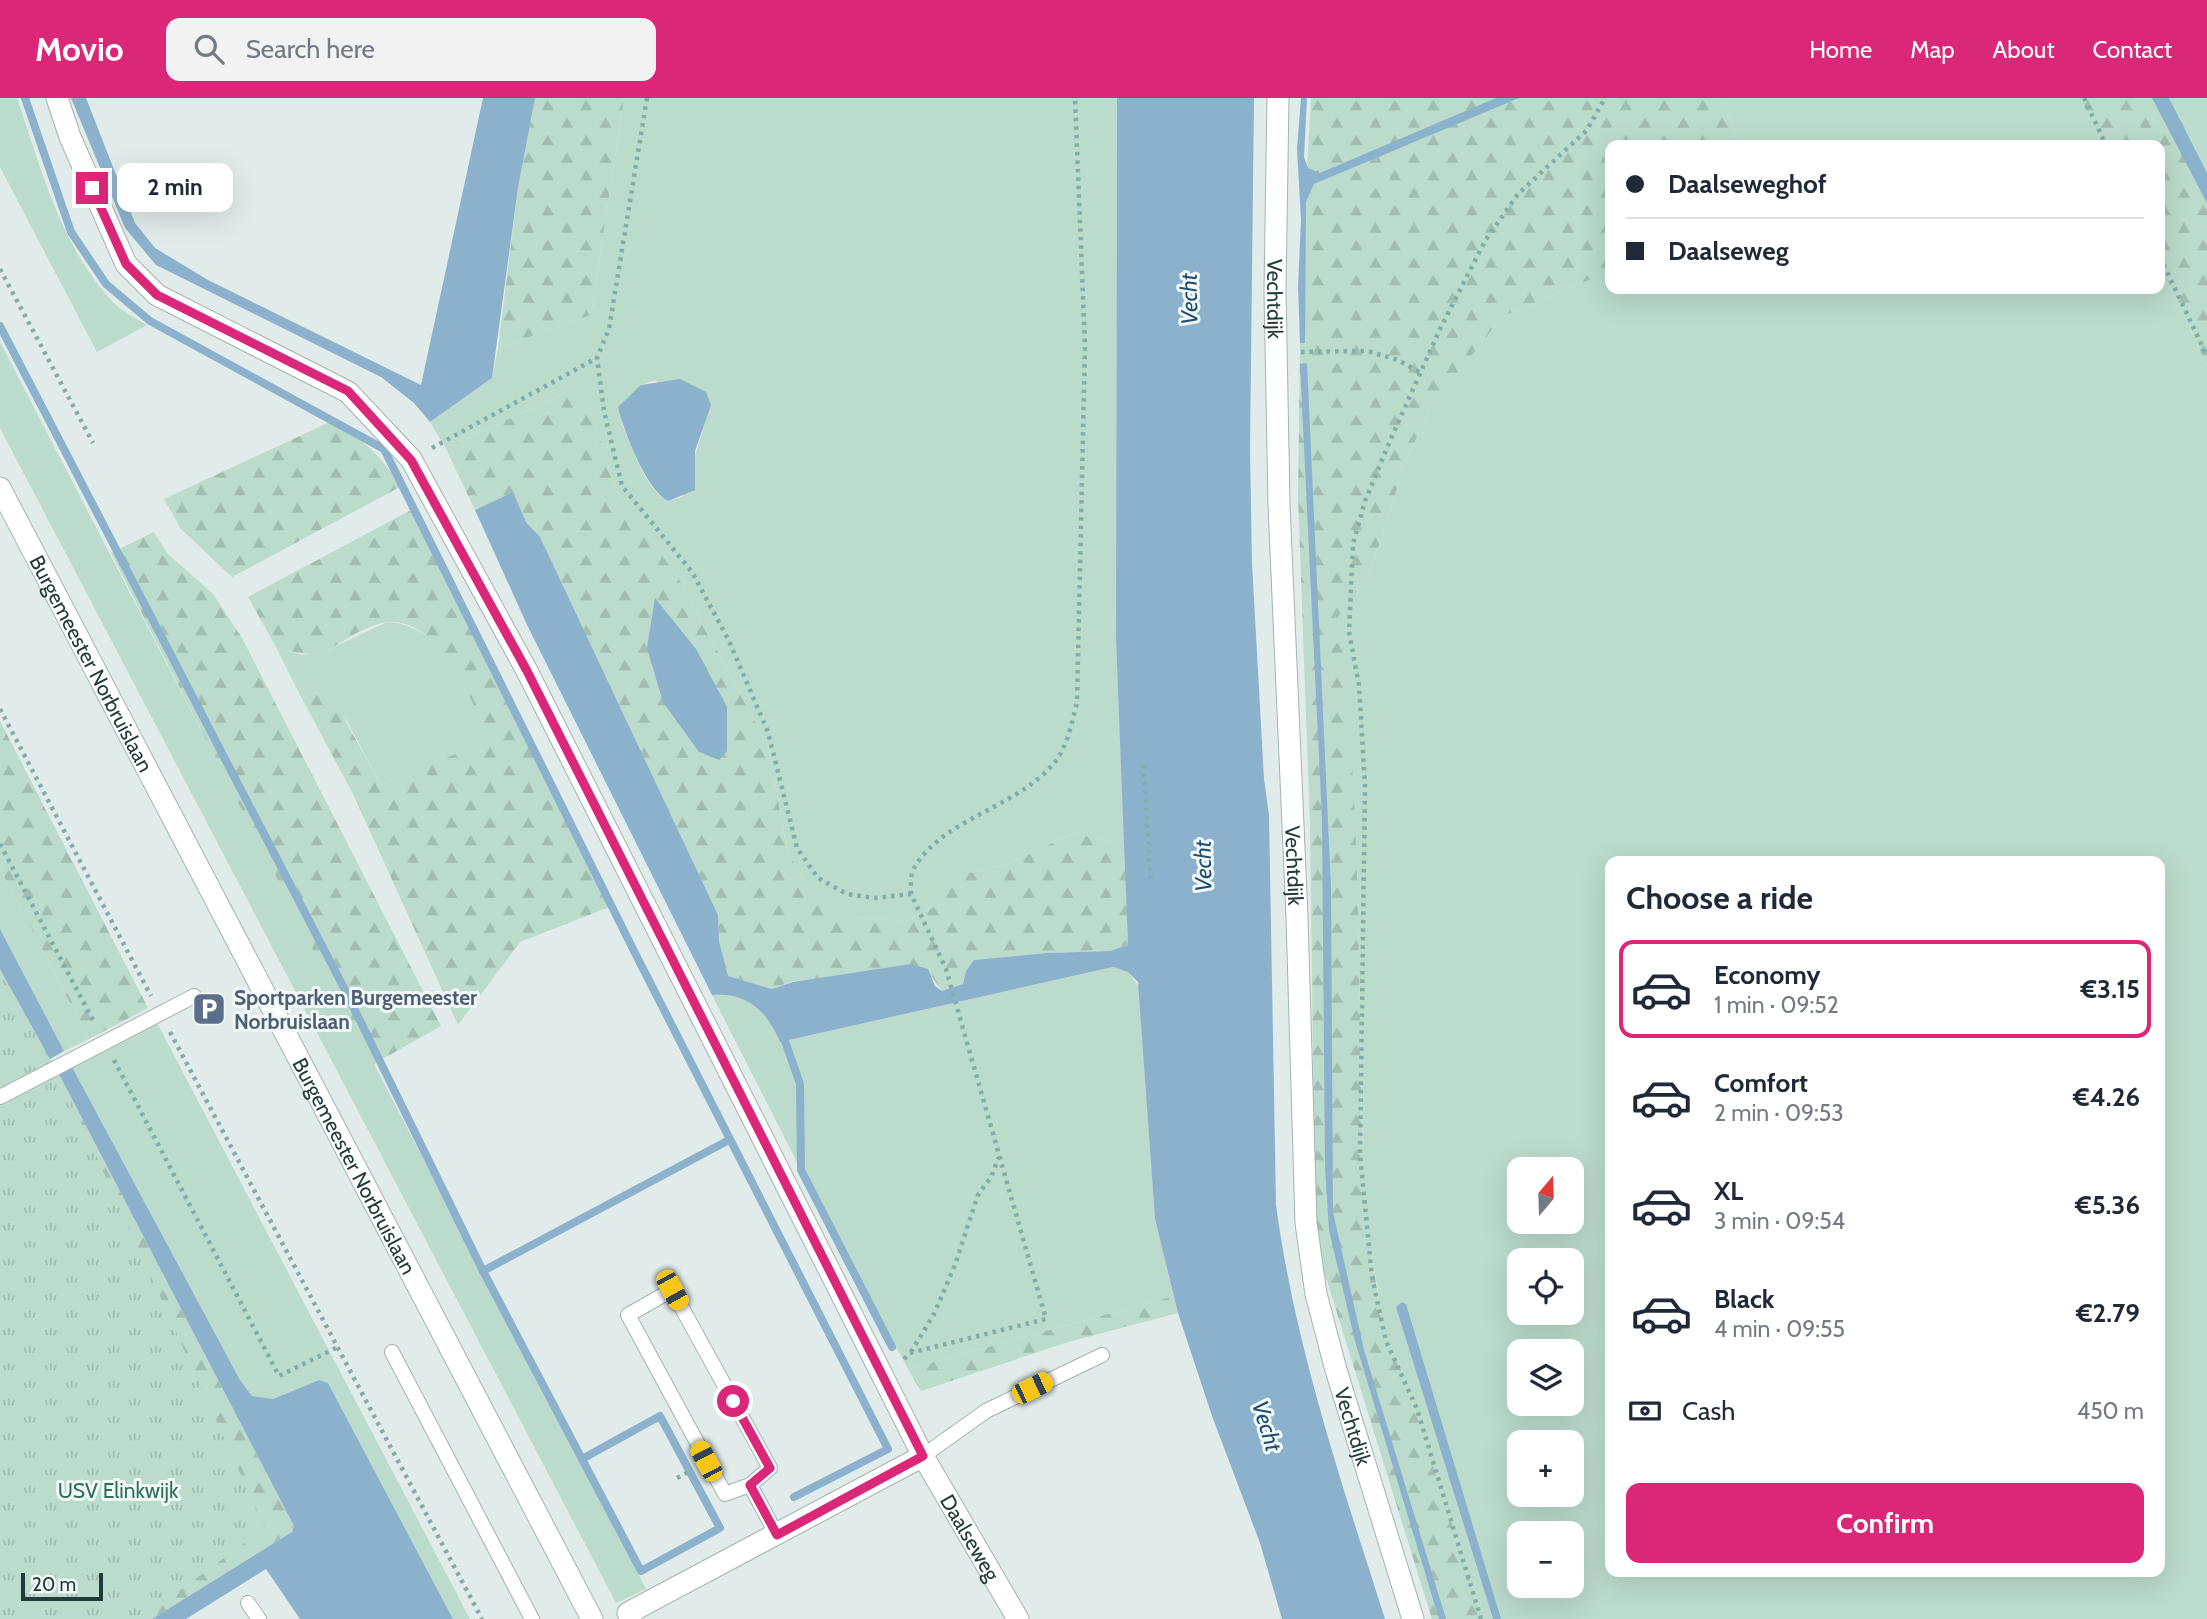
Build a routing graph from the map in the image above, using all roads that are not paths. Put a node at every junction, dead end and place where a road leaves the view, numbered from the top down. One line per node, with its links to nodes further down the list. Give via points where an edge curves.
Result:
1 (57, 98): 8 (street, Daalseweg, via 126,264 157,295 348,391 411,460 527,671)
2 (1278, 98): 17 (street, Vechtdijk, via 1275,351 1306,1223 1316,1294 1336,1370)
3 (0, 488): 15 (street, Burgemeester Norbruislaan)
4 (194, 996): 5 (lane)
5 (0, 1097)
6 (392, 1352): 14 (lane)
7 (1101, 1355): 8 (lane, via 986,1411)
8 (923, 1456): 10 (street); 16 (street, Daalseweg)
9 (750, 1485): 9 (lane, via 725,1494 628,1315 672,1290 770,1468); 10 (lane)
10 (777, 1535): 12 (street)
11 (248, 1603): 13 (lane)
12 (630, 1616)
13 (259, 1619)
14 (532, 1619)
15 (592, 1619)
16 (1018, 1619)
17 (1413, 1619)

